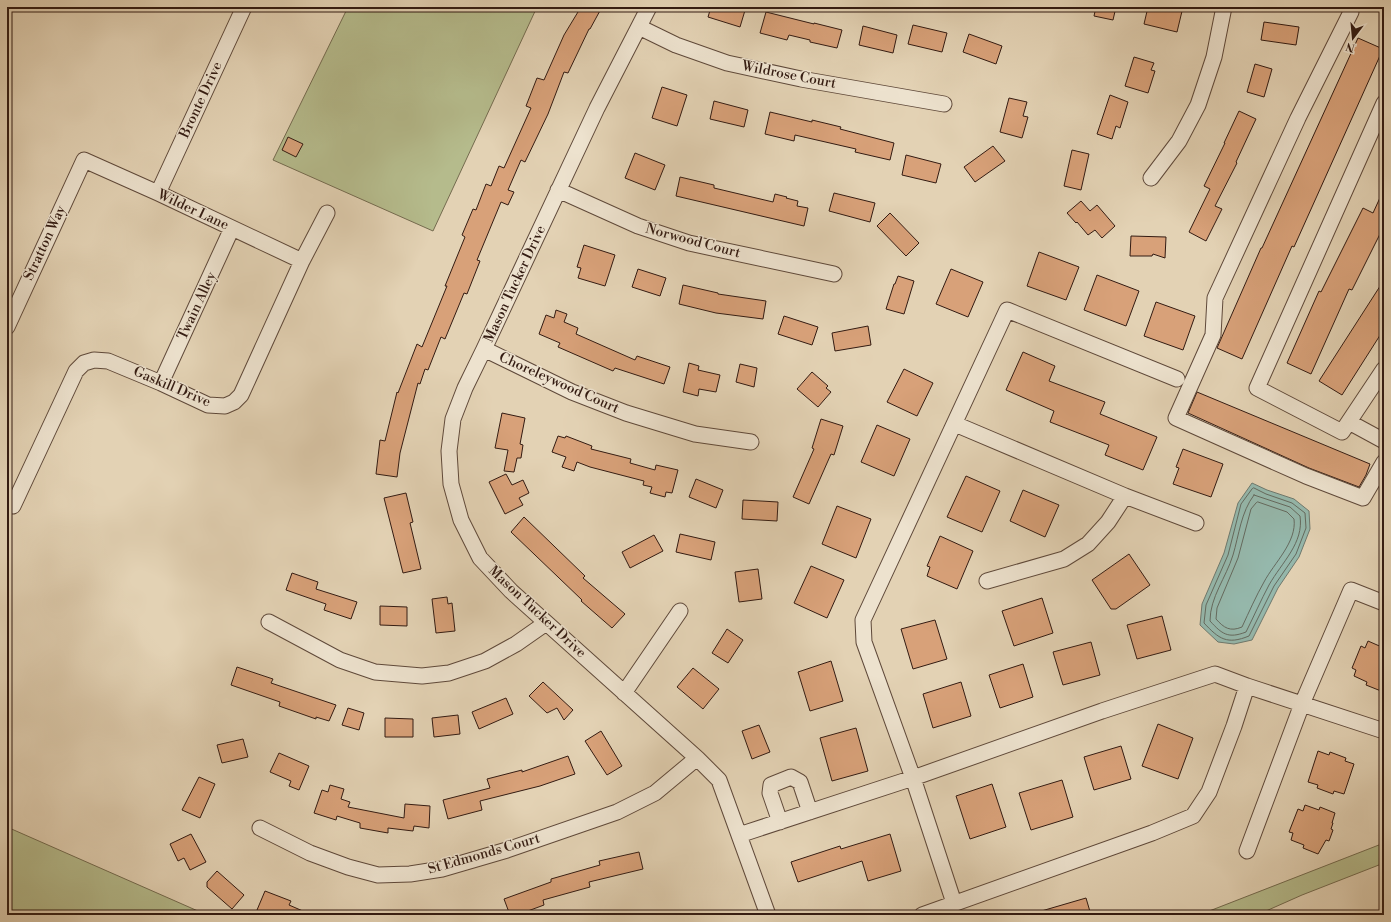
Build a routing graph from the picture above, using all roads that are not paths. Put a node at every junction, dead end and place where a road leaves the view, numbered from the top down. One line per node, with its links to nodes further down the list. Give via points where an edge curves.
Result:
1 (244, 7): 11 (street, Bronte Drive)
2 (649, 7): 5 (street, Mason Tucker Drive)
3 (1224, 7): 9 (street, via 1214,57 1198,105 1179,141)
4 (1351, 7): 25 (street, via 1351,12 1298,118 1215,298 1213,335 1176,418 1306,476 1363,498)
5 (639, 27): 7 (street, Wildrose Court, via 676,45 727,63); 10 (street, Mason Tucker Drive)
6 (1384, 103): 21 (street, via 1257,388 1342,432)
7 (944, 104)
8 (84, 160): 11 (street, Wilder Lane); 16 (street, Stratton Way)
9 (1151, 178)
10 (558, 190): 15 (street, Norwood Court, via 638,226 689,243); 17 (street, Mason Tucker Drive)
11 (158, 193): 13 (street, Wilder Lane)
12 (327, 213): 14 (street, Gaskill Drive)
13 (232, 228): 14 (street, Wilder Lane); 20 (street, Twain Alley)
14 (302, 261): 20 (street, Gaskill Drive, via 241,395 234,402 225,406 208,405)
15 (834, 274)
16 (7, 327)
17 (484, 349): 24 (street, Choreleywood Court, via 572,392 626,413 695,434); 33 (street, Mason Tucker Drive, via 464,388 453,419 449,451 451,484 461,520 480,558)
18 (1384, 369): 21 (street)
19 (1177, 379): 22 (street, via 1007,310)
20 (161, 383): 27 (street, Gaskill Drive, via 108,361 94,360 84,363 76,371)
21 (1349, 422): 23 (street)
22 (955, 424): 26 (street); 39 (street, via 863,620 864,642)
23 (1384, 441)
24 (751, 442)
25 (1384, 462)
26 (1126, 496): 28 (street); 29 (street, via 1108,522 1088,544 1064,559)
27 (13, 506)
28 (1196, 523)
29 (987, 581)
30 (1384, 603): 36 (street, via 1351,590)
31 (680, 611): 35 (street)
32 (269, 622): 33 (street, via 340,660 376,672 422,676 449,673 484,662)
33 (546, 623): 35 (street, Mason Tucker Drive)
34 (1247, 686): 36 (street); 39 (street, via 1215,674); 45 (street, via 1209,792 1193,816)
35 (624, 693): 38 (street, Mason Tucker Drive)
36 (1302, 704): 37 (street); 44 (street)
37 (1384, 731)
38 (698, 758): 42 (street, St Edmonds Court, via 655,793 617,812 507,850 442,869 378,875 310,853); 43 (street, Mason Tucker Drive, via 719,780)
39 (913, 778): 40 (street); 45 (street)
40 (810, 812): 41 (street); 41 (street, via 800,782 791,777 771,785 770,793)
41 (780, 822): 43 (street)
42 (260, 828)
43 (739, 835): 46 (street, Mason Tucker Drive)
44 (1247, 852)
45 (954, 903): 47 (street)
46 (768, 915)
47 (922, 915)

